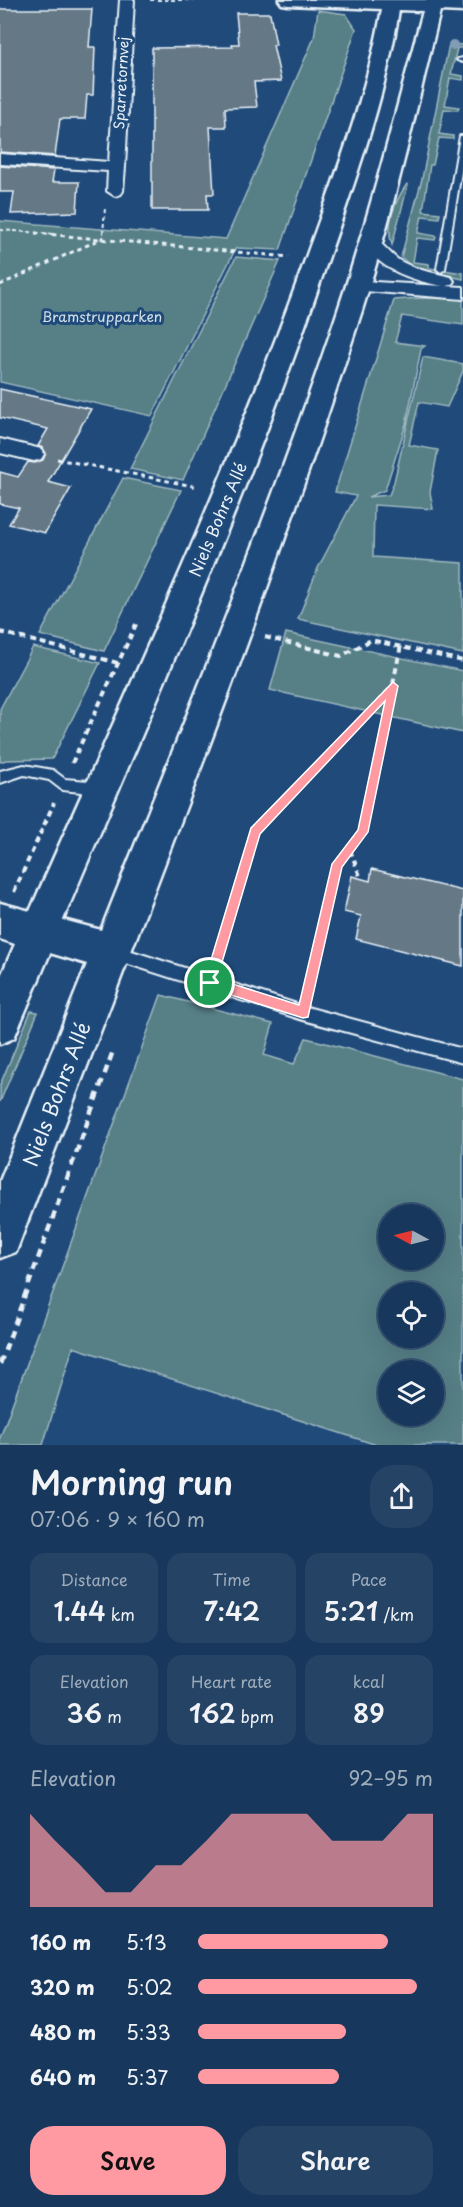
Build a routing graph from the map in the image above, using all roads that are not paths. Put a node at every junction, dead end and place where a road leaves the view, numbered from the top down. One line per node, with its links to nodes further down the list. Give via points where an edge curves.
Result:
1 (288, 0): 4 (street)
2 (127, 1): 9 (street, Sparretornvej)
3 (441, 3): 4 (street); 5 (street, Niels Bohrs Allé)
4 (403, 9): 5 (street, via 401,76); 7 (street, Niels Bohrs Allé, via 385,42)
5 (408, 98): 14 (street, Niels Bohrs Allé)
6 (463, 138): 11 (lane)
7 (357, 144): 13 (street, via 367,153 368,166); 22 (street, Niels Bohrs Allé, via 282,358 232,484)
8 (0, 159): 9 (street)
9 (117, 167): 10 (street, Sparretornvej)
10 (115, 191)
11 (453, 200): 12 (lane); 15 (lane)
12 (463, 201)
13 (350, 227)
14 (370, 242): 16 (street, Niels Bohrs Allé); 17 (street, via 400,268)
15 (441, 269)
16 (347, 281): 18 (street); 25 (street, Niels Bohrs Allé, via 237,629)
17 (463, 284)
18 (463, 293)
19 (0, 446): 20 (street)
20 (34, 454)
21 (0, 777): 22 (lane, via 31,771 53,776 62,783)
22 (101, 788): 24 (street, Niels Bohrs Allé)
23 (0, 921): 24 (street)
24 (40, 933): 25 (street); 26 (street, Niels Bohrs Allé)
25 (111, 952): 27 (lane, via 303,1013); 28 (street, Niels Bohrs Allé)
26 (0, 1024)
27 (463, 1056)
28 (0, 1236)

